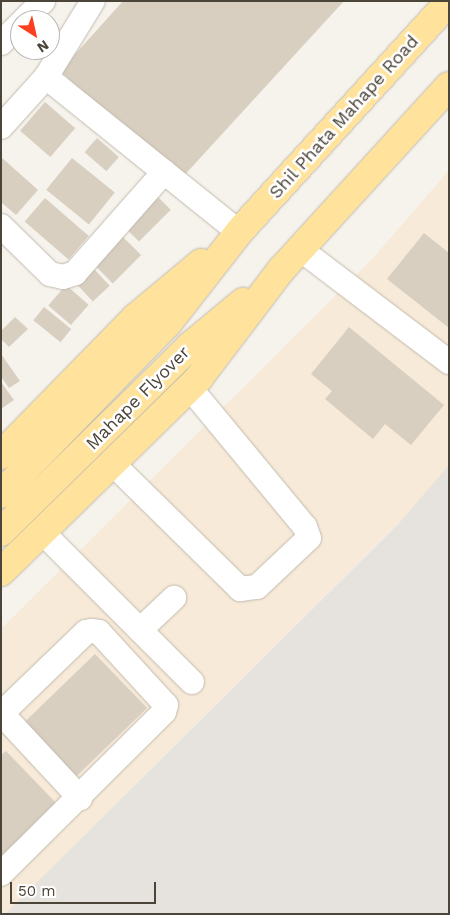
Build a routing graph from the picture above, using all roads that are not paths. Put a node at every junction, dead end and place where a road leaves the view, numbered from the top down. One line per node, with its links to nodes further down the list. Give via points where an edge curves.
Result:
1 (43, 1): 4 (street)
2 (93, 1): 5 (street)
3 (449, 2): 10 (main road, Shil Phata Mahape Road)
4 (34, 10)
5 (46, 77): 7 (street); 8 (street)
6 (449, 86): 11 (main road)
7 (1, 127)
8 (164, 172): 9 (street, via 75,273 63,277 50,274); 10 (street)
9 (1, 226)
10 (239, 232): 15 (main road, via 135,318); 17 (main road, Mahape Flyover, via 168,323)
11 (300, 249): 12 (main road); 13 (street)
12 (281, 270): 14 (main road); 18 (main road, Mahape Flyover, via 190,346)
13 (449, 362)
14 (189, 387): 16 (main road); 16 (street, via 305,527 309,538 257,587 240,589)
15 (1, 455)
16 (112, 463): 19 (main road)
17 (1, 494)
18 (1, 532)
19 (42, 532): 20 (main road); 22 (street)
20 (1, 572)
21 (174, 598): 22 (street)
22 (140, 630): 23 (street)
23 (192, 682)
24 (4, 705): 25 (street); 25 (street, via 90,630 98,632 164,701 164,712)
25 (80, 798): 26 (street)
26 (1, 874)

